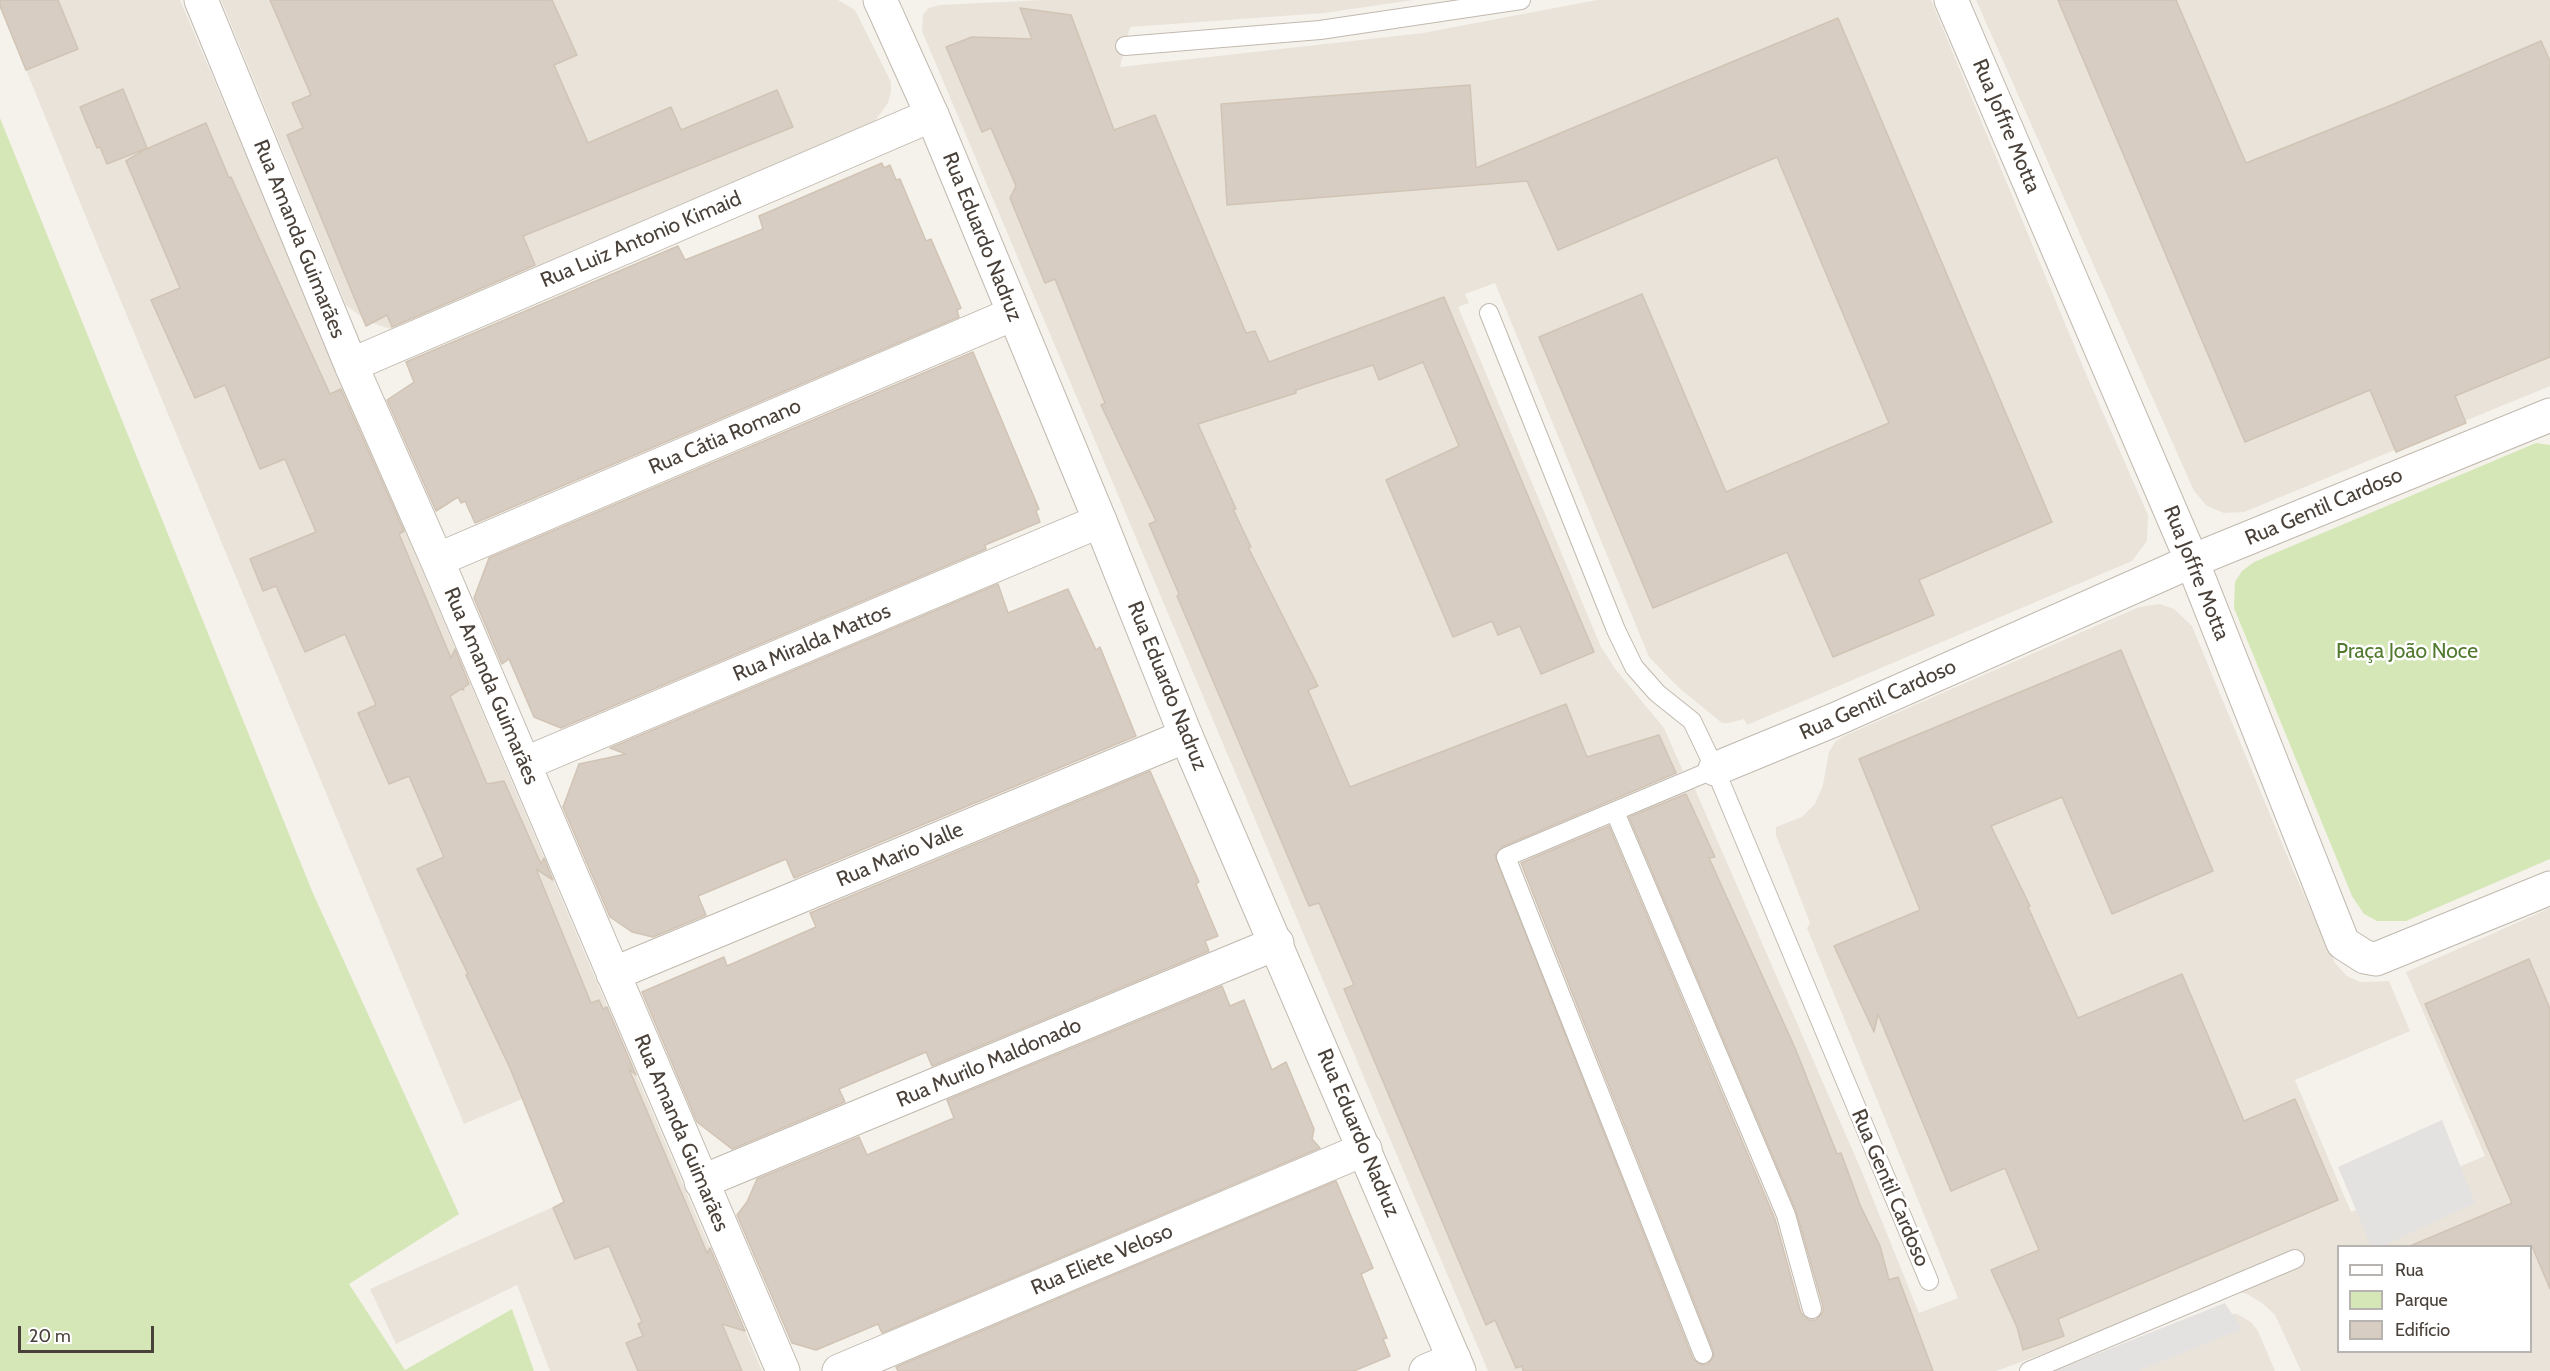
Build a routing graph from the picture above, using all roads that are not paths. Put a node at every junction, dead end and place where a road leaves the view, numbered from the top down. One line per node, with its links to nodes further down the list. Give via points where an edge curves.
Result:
1 (201, 0): 9 (street, Rua Amanda Guimarães)
2 (880, 0): 6 (street, Rua Eduardo Nadruz)
3 (1521, 0): 5 (lane, via 1320,30)
4 (1952, 0): 13 (street, Rua Joffre Motta)
5 (1125, 46)
6 (932, 115): 8 (street, Rua Eduardo Nadruz); 9 (street, Rua Luiz Antonio Kimaid)
7 (1489, 313): 16 (lane, via 1625,649 1634,667 1657,693 1692,721)
8 (1013, 315): 11 (street, Rua Eduardo Nadruz); 12 (street, Rua Cátia Romano)
9 (351, 365): 12 (street, Rua Amanda Guimarães)
10 (2549, 414): 13 (street, Rua Gentil Cardoso)
11 (1100, 521): 14 (street, Rua Eduardo Nadruz); 15 (street, Rua Miralda Mattos)
12 (437, 560): 15 (street, Rua Amanda Guimarães)
13 (2192, 561): 16 (street, Rua Gentil Cardoso); 18 (street, Rua Joffre Motta, via 2343,943 2376,959)
14 (1186, 736): 19 (street, Rua Eduardo Nadruz); 20 (street, Rua Mario Valle)
15 (524, 764): 20 (street, Rua Amanda Guimarães)
16 (1715, 769): 17 (lane); 24 (lane, Rua Gentil Cardoso)
17 (1615, 812): 25 (lane, via 1786,1215); 26 (lane, via 1506,857)
18 (2550, 888)
19 (1277, 943): 21 (street, Rua Eduardo Nadruz); 22 (street, Rua Murilo Maldonado)
20 (613, 974): 22 (street, Rua Amanda Guimarães)
21 (1365, 1149): 27 (street, Rua Eduardo Nadruz); 29 (street, Rua Eliete Veloso)
22 (701, 1182): 28 (street, Rua Amanda Guimarães)
23 (2295, 1259): 30 (lane)
24 (1929, 1281)
25 (1812, 1309)
26 (1702, 1354)
27 (1446, 1367)
28 (783, 1371)
29 (838, 1371)
30 (2029, 1371)

